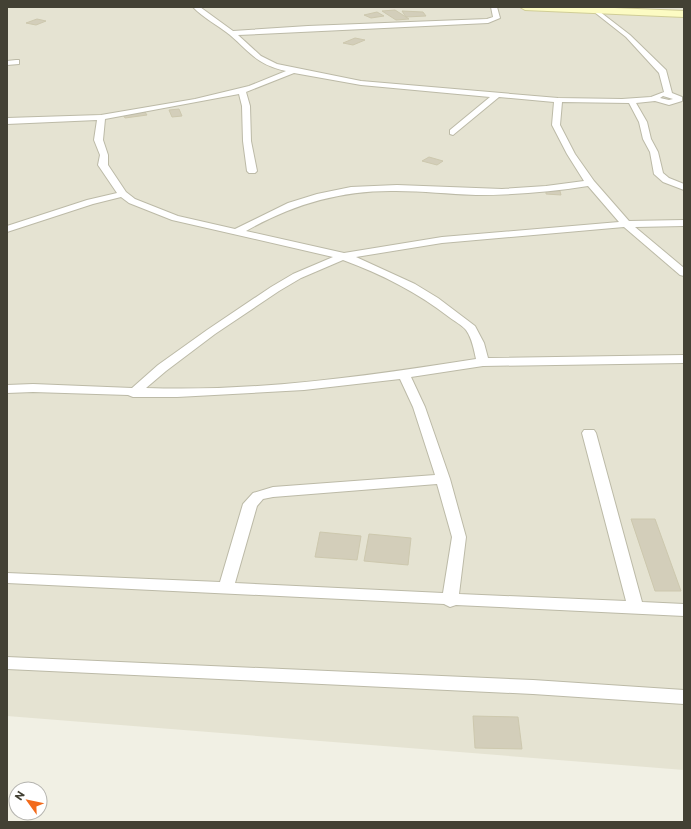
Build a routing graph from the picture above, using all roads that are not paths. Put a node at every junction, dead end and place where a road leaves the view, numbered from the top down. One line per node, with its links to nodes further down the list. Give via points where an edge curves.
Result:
1 (196, 7): 8 (street)
2 (494, 7): 8 (street, via 497,18 488,21)
3 (526, 7): 6 (main road)
4 (658, 7): 5 (main road)
5 (684, 8)
6 (595, 10): 7 (main road); 15 (street, via 628,36 663,72)
7 (684, 14)
8 (232, 33): 11 (street, via 258,58)
9 (7, 62): 10 (street)
10 (16, 62)
11 (292, 71): 12 (street); 14 (street, via 361,83)
12 (242, 90): 19 (street, via 214,98); 22 (street, via 246,106 247,141)
13 (684, 92): 15 (street)
14 (498, 94): 17 (street); 21 (street)
15 (676, 98): 16 (street, via 669,103); 16 (street, via 658,95)
16 (656, 99): 18 (street)
17 (558, 100): 18 (street); 23 (street, via 556,125)
18 (631, 100): 24 (street, via 643,122 659,174 666,180)
19 (101, 117): 20 (street); 25 (street, via 98,137 104,155 103,165)
20 (7, 121)
21 (453, 132)
22 (252, 172)
23 (590, 183): 27 (street); 29 (street, via 528,191 475,192 394,188 351,190 314,197 283,207 262,216)
24 (684, 187)
25 (122, 194): 28 (street); 29 (street, via 132,201 175,218)
26 (684, 223): 27 (street)
27 (626, 224): 30 (street, via 442,240); 31 (street)
28 (7, 229)
29 (236, 233): 30 (street)
30 (343, 256): 33 (street, via 411,286 454,314 471,328); 36 (street, via 302,273 275,289 211,332)
31 (684, 273)
32 (684, 359): 33 (street)
33 (483, 362): 34 (street)
34 (404, 374): 36 (street, via 304,386); 38 (street, via 419,406)
35 (7, 389): 36 (street)
36 (133, 393)
37 (589, 433): 42 (street)
38 (443, 479): 40 (street, via 273,492 258,496 250,504); 41 (street, via 459,537)
39 (7, 578): 40 (street)
40 (226, 589): 41 (street)
41 (450, 601): 42 (street)
42 (635, 607): 43 (street)
43 (684, 610)
44 (7, 663): 45 (street, via 533,687)
45 (684, 698)

